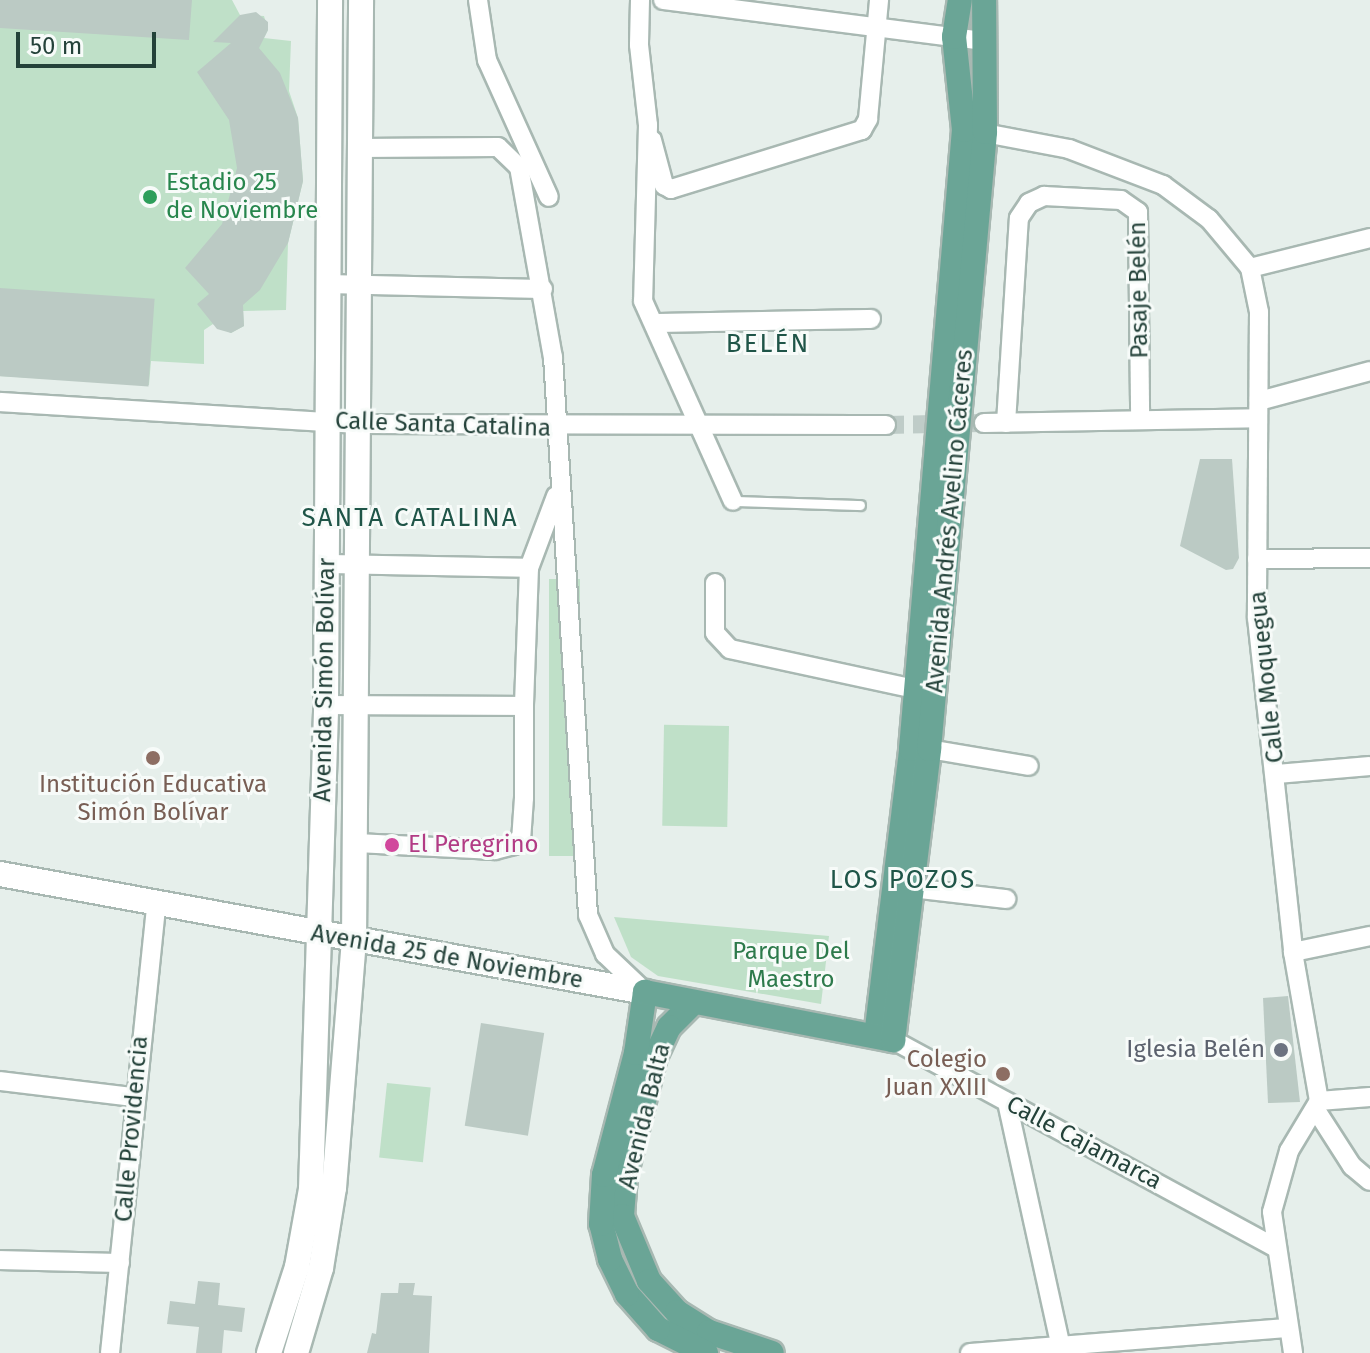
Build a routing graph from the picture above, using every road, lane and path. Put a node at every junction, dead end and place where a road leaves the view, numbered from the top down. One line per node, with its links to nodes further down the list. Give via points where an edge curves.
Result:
1 (330, 0): 15 (main road, Avenida Simón Bolívar)
2 (361, 0): 14 (main road, Avenida Simón Bolívar)
3 (478, 0): 17 (street, via 487,60)
4 (640, 0): 12 (street)
5 (663, 0): 9 (street)
6 (879, 0): 9 (street)
7 (960, 0): 10 (main road, Avenida Andrés Avelino Cáceres)
8 (984, 0): 11 (main road, Avenida Andrés Avelino Cáceres)
9 (874, 29): 10 (street); 12 (street, via 868,119 862,130 671,189 664,185)
10 (954, 37): 11 (street); 13 (main road, Avenida Andrés Avelino Cáceres)
11 (981, 41): 13 (main road, Avenida Andrés Avelino Cáceres)
12 (648, 125): 24 (street, via 643,301)
13 (974, 131): 19 (street, Calle Moquegua, via 1069,149 1163,185 1209,219); 45 (main road, Avenida Andrés Avelino Cáceres)
14 (359, 148): 16 (main road, Avenida Simón Bolívar); 22 (street, via 498,147 509,154 519,167 528,200)
15 (328, 176): 16 (main road); 20 (main road, Avenida Simón Bolívar)
16 (360, 176): 21 (main road, Avenida Simón Bolívar)
17 (549, 197)
18 (1370, 238): 19 (street)
19 (1250, 268): 27 (street, Calle Moquegua, via 1259,312)
20 (326, 284): 21 (street); 29 (main road, Avenida Simón Bolívar)
21 (358, 286): 22 (street); 32 (main road, Avenida Simón Bolívar)
22 (543, 289): 35 (street, via 553,357)
23 (871, 319): 24 (street)
24 (654, 323): 34 (street)
25 (1370, 371): 27 (street)
26 (0, 402): 29 (street, Calle Santa Catalina)
27 (1259, 410): 28 (street); 40 (street, Calle Moquegua)
28 (1140, 419): 31 (street); 31 (street, Pasaje Belén, via 1138,212 1121,200 1044,196 1029,203 1019,218)
29 (324, 422): 32 (street, Calle Santa Catalina); 41 (main road, Avenida Simón Bolívar)
30 (984, 423): 31 (street)
31 (1006, 423)
32 (357, 424): 35 (street, Calle Santa Catalina); 42 (main road, Avenida Simón Bolívar)
33 (886, 425): 34 (street, Calle Santa Catalina)
34 (703, 426): 35 (street, Calle Santa Catalina); 37 (street)
35 (554, 429): 36 (street)
36 (558, 491): 43 (street); 62 (street, via 588,915 605,954)
37 (733, 501): 38 (lane)
38 (860, 505)
39 (1370, 558): 40 (street)
40 (1257, 559): 52 (street, Calle Moquegua, via 1257,618)
41 (326, 564): 42 (street); 47 (main road, Avenida Simón Bolívar)
42 (357, 564): 43 (street); 46 (main road, Avenida Simón Bolívar)
43 (529, 568): 48 (street)
44 (715, 583): 45 (street, via 715,633 730,649)
45 (925, 691): 49 (main road, Avenida Andrés Avelino Cáceres); 64 (main road, Avenida Andrés Avelino Cáceres)
46 (357, 704): 47 (street); 48 (street); 53 (main road, Avenida Simón Bolívar)
47 (326, 705): 58 (main road, Avenida Simón Bolívar)
48 (524, 706): 53 (street, via 524,798 521,837 514,845 495,850)
49 (929, 749): 50 (street); 55 (main road, Avenida Andrés Avelino Cáceres)
50 (1029, 766)
51 (1370, 766): 52 (street)
52 (1277, 774): 61 (street, Calle Moquegua)
53 (356, 843): 60 (main road, Avenida Simón Bolívar)
54 (0, 874): 57 (main road, Avenida 25 de Noviembre)
55 (912, 888): 56 (street); 64 (main road, Avenida Andrés Avelino Cáceres)
56 (1006, 899)
57 (156, 905): 58 (main road, Avenida 25 de Noviembre); 66 (street, Calle Providencia)
58 (321, 934): 60 (main road, Avenida 25 de Noviembre); 77 (main road, Avenida Simón Bolívar, via 311,1189 297,1267)
59 (1370, 936): 61 (street)
60 (354, 942): 62 (main road, Avenida 25 de Noviembre); 78 (main road, Avenida Simón Bolívar, via 334,1188 321,1268)
61 (1293, 952): 69 (street, Calle Moquegua)
62 (645, 992): 63 (main road, Avenida 25 de Noviembre); 79 (main road, Avenida Balta, via 636,1053 604,1175 601,1224 627,1294 658,1329)
63 (694, 1002): 64 (main road, Avenida 25 de Noviembre); 80 (main road, Avenida Balta, via 669,1027 655,1057 625,1176 622,1216 649,1281 677,1312 709,1332)
64 (884, 1038): 68 (street, Calle Cajamarca)
65 (0, 1081): 66 (street)
66 (133, 1097): 73 (street, Calle Providencia)
67 (1370, 1097): 69 (street)
68 (1007, 1102): 71 (street, Calle Cajamarca); 75 (street)
69 (1318, 1105): 70 (street, via 1352,1166); 71 (street, via 1289,1151 1272,1212)
70 (1370, 1181)
71 (1275, 1247): 74 (street)
72 (0, 1260): 73 (street)
73 (120, 1263): 76 (street, Calle Providencia)
74 (1287, 1328): 75 (street); 82 (street)
75 (1060, 1348): 81 (street)
76 (110, 1353)
77 (269, 1353)
78 (296, 1353)
79 (706, 1353)
80 (772, 1353)
81 (970, 1353)
82 (1293, 1353)

